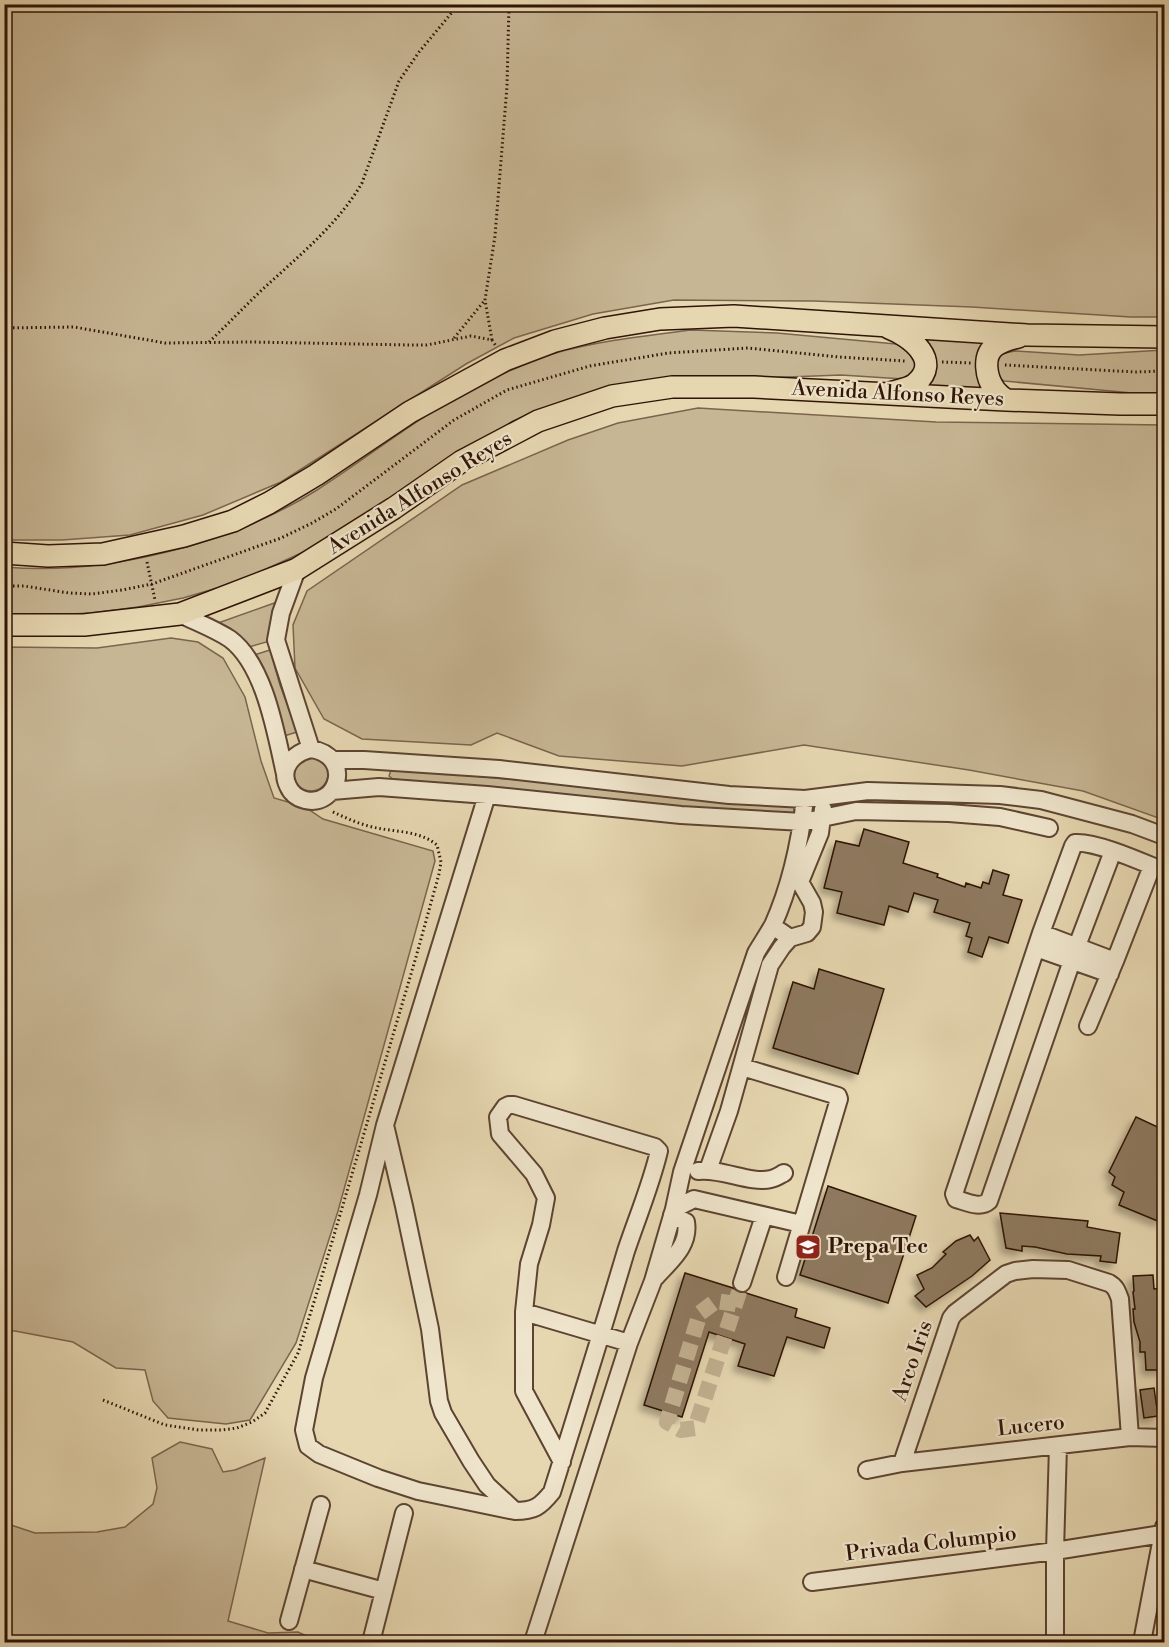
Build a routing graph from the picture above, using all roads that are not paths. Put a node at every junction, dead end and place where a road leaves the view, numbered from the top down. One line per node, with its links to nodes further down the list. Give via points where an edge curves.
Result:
1 (882, 326): 2 (main road); 4 (main road, via 912,340 925,362 914,385); 7 (main road, via 734,316 660,319 605,328 505,360 410,412 316,475 233,521 103,554)
2 (1027, 335): 3 (main road); 5 (main road, via 1002,342 988,356 987,374)
3 (1164, 337)
4 (884, 394): 5 (main road, Avenida Alfonso Reyes); 8 (main road, Avenida Alfonso Reyes, via 672,387 612,396 538,421 462,461)
5 (1006, 400): 6 (main road, Avenida Alfonso Reyes)
6 (1164, 404)
7 (4, 553)
8 (297, 570): 9 (main road, Avenida Alfonso Reyes); 11 (street, via 276,640)
9 (180, 614): 10 (main road, Avenida Alfonso Reyes, via 84,625); 13 (street, via 231,640 244,654 265,693)
10 (4, 625)
11 (311, 749): 12 (street); 13 (street, via 292,757)
12 (333, 759): 14 (street, via 337,772); 17 (street, via 499,769 729,795)
13 (285, 774): 14 (street, via 291,792 298,798 316,800)
14 (332, 791): 15 (street, via 379,787)
15 (486, 795): 20 (street, via 681,815); 33 (street)
16 (1000, 795): 17 (street, via 868,791); 18 (street); 22 (street, via 1041,800)
17 (814, 798): 19 (street); 20 (street)
18 (1000, 817): 19 (street, via 856,811); 21 (street)
19 (822, 818): 20 (street); 25 (street, via 820,833)
20 (802, 822): 25 (street)
21 (1049, 828)
22 (1164, 836)
23 (1113, 851): 24 (street); 28 (street, via 1075,843); 29 (street)
24 (1158, 869): 30 (street)
25 (796, 879): 26 (street); 27 (street, via 812,903 814,924 807,933)
26 (772, 926): 27 (street); 36 (street, via 756,953)
27 (790, 938): 32 (street, via 771,965)
28 (1039, 941): 29 (street); 29 (street, via 954,1194 956,1199 980,1205 989,1201)
29 (1074, 954): 30 (street)
30 (1112, 968): 31 (street)
31 (1088, 1026)
32 (742, 1067): 34 (street); 40 (street, via 839,1098)
33 (385, 1125): 53 (street, via 430,1329 443,1413 487,1485); 53 (street, via 314,1378 303,1430 305,1439 319,1454 378,1478 418,1491)
34 (708, 1170): 35 (street, via 759,1180); 36 (street)
35 (784, 1173)
36 (682, 1176): 37 (street); 38 (street)
37 (694, 1199): 38 (street); 39 (street)
38 (673, 1212): 45 (street, via 653,1281)
39 (764, 1216): 40 (street); 42 (street)
40 (801, 1224): 41 (street)
41 (786, 1277)
42 (742, 1283)
43 (524, 1312): 44 (street); 44 (street, via 529,1264 546,1198 534,1174 500,1134 498,1117 509,1105 659,1151); 49 (street, via 524,1390)
44 (602, 1335): 45 (street); 49 (street)
45 (629, 1343): 62 (street)
46 (1130, 1437): 47 (street, Lucero); 48 (street, Lucero); 50 (street, Arco Iris, via 1117,1290 1109,1283 1068,1270 1034,1269 1006,1274 951,1318)
47 (1164, 1438)
48 (1058, 1446): 50 (street, Lucero); 56 (street)
49 (562, 1462): 53 (street, via 552,1492 543,1504 529,1511)
50 (902, 1463): 51 (street, Lucero)
51 (867, 1470)
52 (321, 1505): 57 (street)
53 (515, 1511)
54 (404, 1513): 59 (street)
55 (1163, 1530): 56 (street, Privada Columpio); 64 (street)
56 (1055, 1551): 58 (street, Privada Columpio); 63 (street)
57 (303, 1569): 59 (street); 60 (street)
58 (812, 1582)
59 (384, 1591): 61 (street)
60 (289, 1621)
61 (371, 1642)
62 (533, 1642)
63 (1055, 1642)
64 (1142, 1642)

